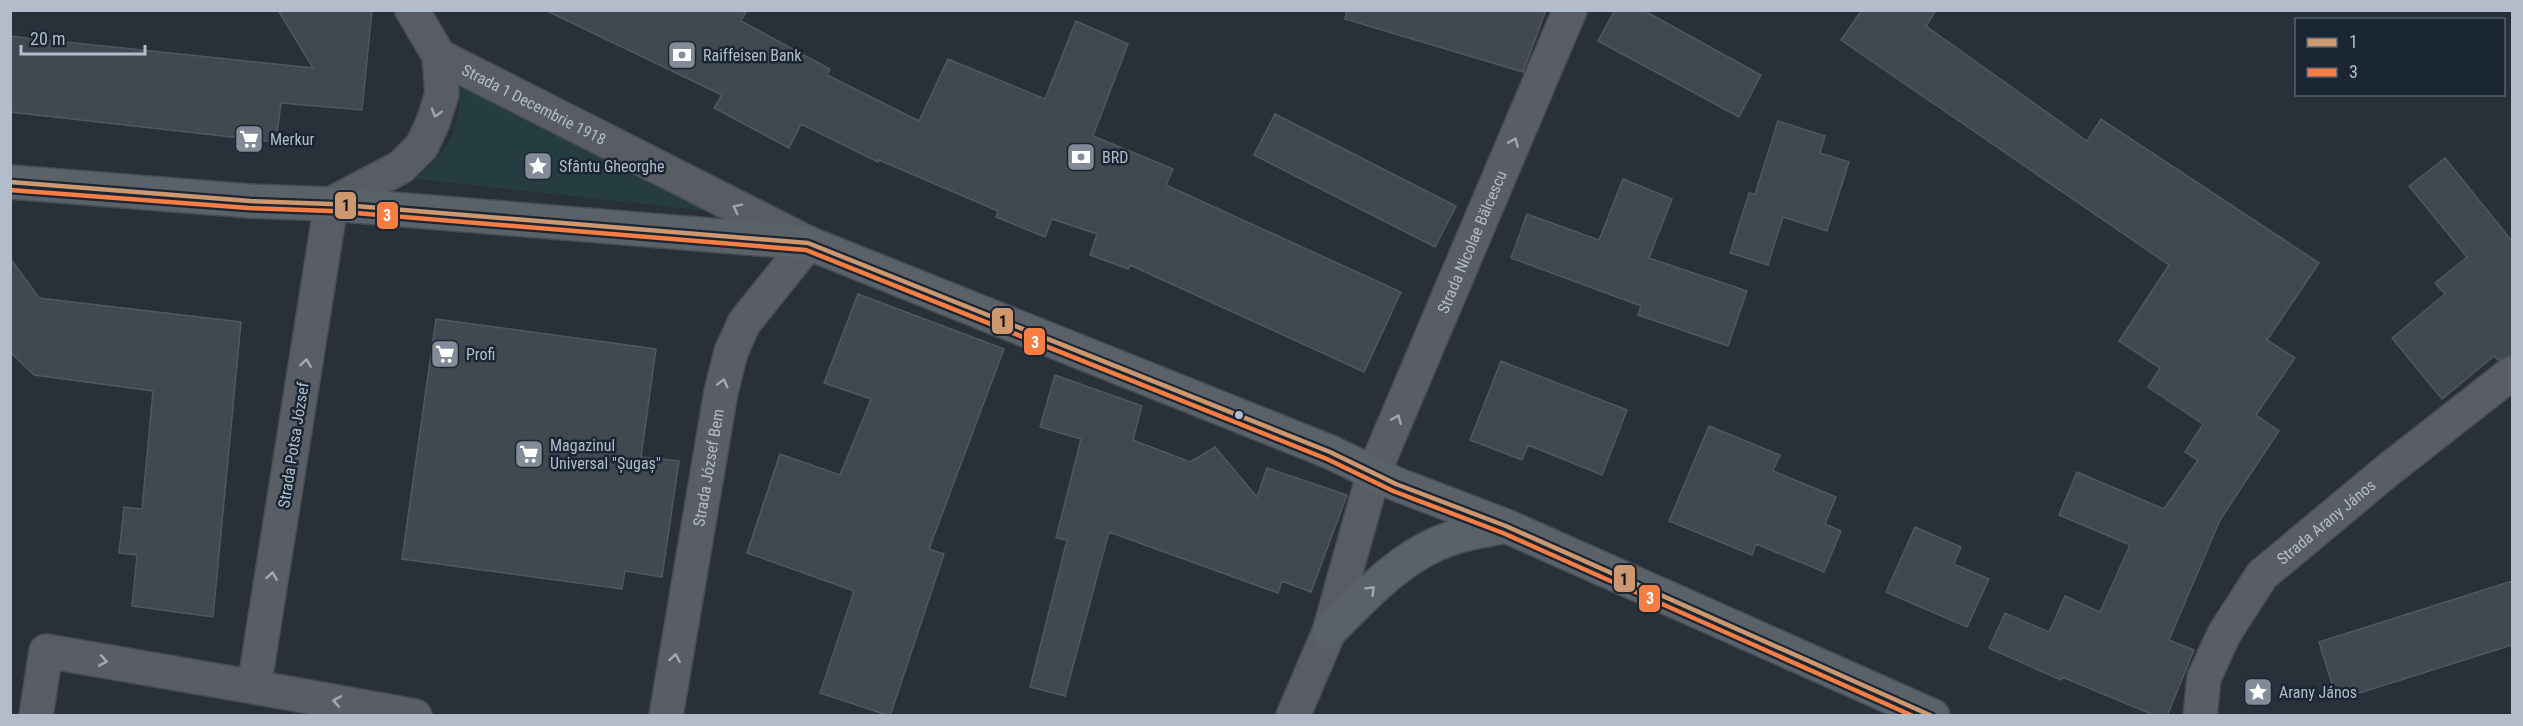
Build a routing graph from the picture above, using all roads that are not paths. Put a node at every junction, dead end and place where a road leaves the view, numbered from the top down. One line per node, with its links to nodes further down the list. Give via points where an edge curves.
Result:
1 (412, 10): 3 (main road)
2 (1570, 10): 8 (street, Strada Nicolae Bălcescu, one-way to 2)
3 (439, 56): 5 (main road, one-way to 5, via 442,94 422,146 401,167); 6 (main road, Strada 1 Decembrie 1918, one-way to 3)
4 (10, 182): 5 (main road)
5 (331, 204): 6 (main road); 11 (street, Strada Potsa József, one-way to 5)
6 (808, 243): 8 (main road, Strada 1 Decembrie 1918); 14 (street, Strada József Bem, one-way to 6, via 731,352 744,323)
7 (2512, 373): 17 (street, Strada Arany János, via 2262,575 2224,634 2204,678)
8 (1374, 472): 9 (main road, Strada 1 Decembrie 1918); 10 (main road)
9 (1506, 526): 10 (main road, one-way to 9, via 1377,584 1413,556 1452,538); 16 (main road, Strada 1 Decembrie 1918)
10 (1329, 632): 15 (main road)
11 (254, 687): 12 (street, one-way to 11, via 46,651); 13 (street, one-way to 11)
12 (36, 716)
13 (415, 716)
14 (666, 716)
15 (1293, 716)
16 (1933, 716)
17 (2200, 716)

